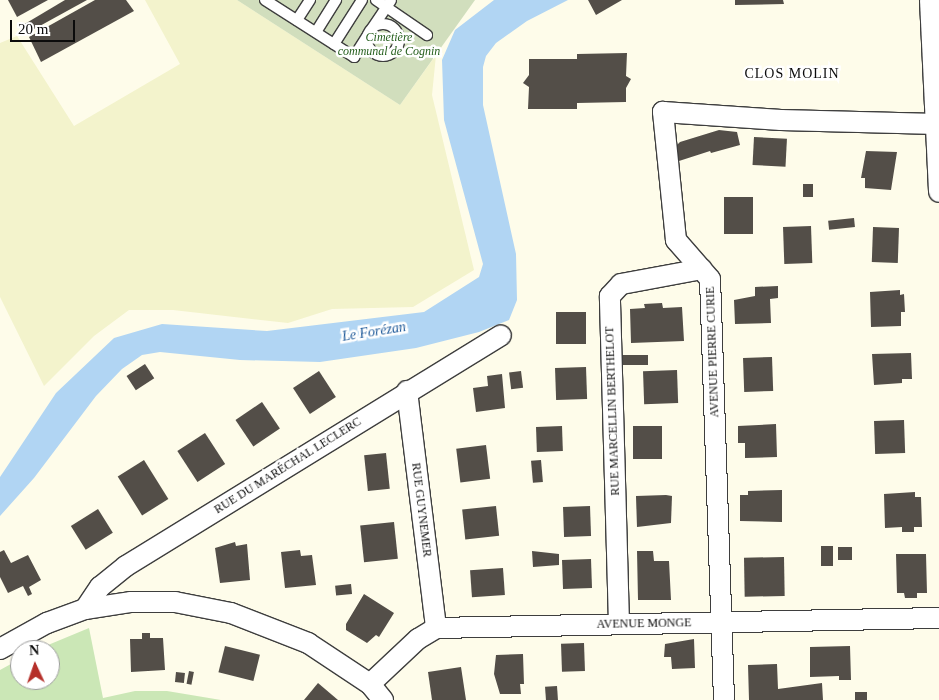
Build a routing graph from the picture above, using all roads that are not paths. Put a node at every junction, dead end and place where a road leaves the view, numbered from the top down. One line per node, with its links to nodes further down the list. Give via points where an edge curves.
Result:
1 (265, 0): 7 (lane)
2 (310, 0): 9 (lane)
3 (336, 0): 10 (lane)
4 (362, 0): 12 (lane)
5 (376, 0): 8 (lane)
6 (930, 0): 13 (street)
7 (281, 4): 9 (lane)
8 (389, 4): 11 (lane); 12 (lane, via 354,57)
9 (297, 20): 10 (lane)
10 (316, 32): 12 (lane)
11 (427, 35)
12 (334, 44)
13 (937, 124): 14 (street); 15 (street, AVENUE PIERRE CURIE, via 781,120 663,112 676,240)
14 (939, 192)
15 (702, 269): 20 (street, AVENUE PIERRE CURIE, via 710,279); 21 (street, RUE MARCELLIN BERTHELOT, via 621,284 610,296)
16 (501, 335): 17 (street, RUE DU MARÉCHAL LECLERC)
17 (406, 391): 18 (street, RUE DU MARÉCHAL LECLERC, via 126,566 100,587); 22 (street, RUE GUYNEMER)
18 (85, 609): 23 (street, via 47,624); 24 (street, via 131,602 175,602 231,613 308,642)
19 (939, 618): 20 (street, AVENUE MONGE)
20 (721, 623): 21 (street, AVENUE MONGE); 26 (street, AVENUE PIERRE CURIE)
21 (619, 624): 22 (street, AVENUE MONGE)
22 (436, 628): 24 (street, via 418,639)
23 (0, 649)
24 (370, 684): 25 (street)
25 (383, 700)
26 (724, 700)

